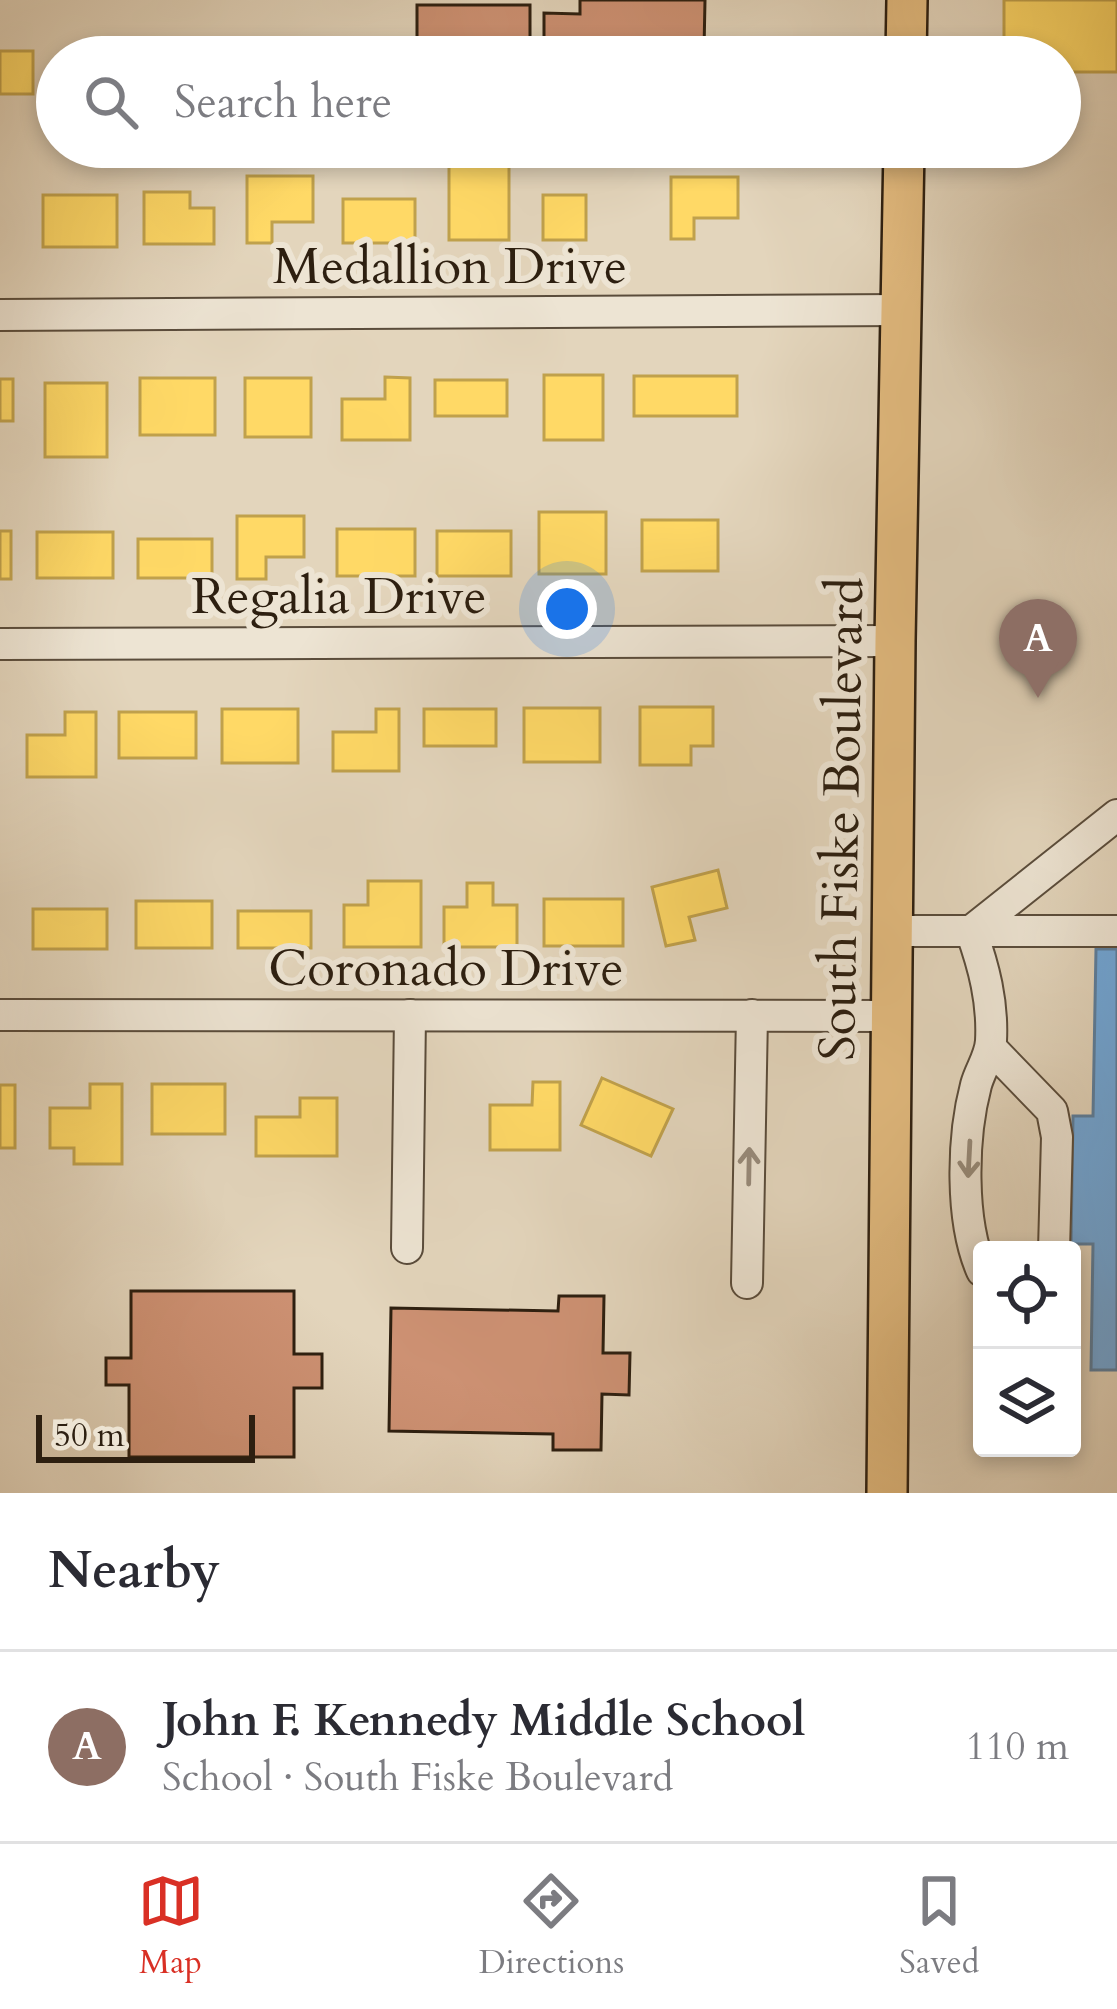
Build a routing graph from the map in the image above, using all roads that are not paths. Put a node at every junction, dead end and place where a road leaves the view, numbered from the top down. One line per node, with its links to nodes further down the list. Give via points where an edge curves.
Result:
1 (907, 0): 2 (main road)
2 (906, 36)
3 (904, 168): 4 (main road, South Fiske Boulevard)
4 (902, 310): 5 (street, Medallion Drive); 6 (main road, South Fiske Boulevard)
5 (0, 315)
6 (895, 641): 7 (street, Regalia Drive); 9 (main road, South Fiske Boulevard)
7 (0, 644)
8 (1117, 815): 10 (street)
9 (892, 931): 10 (street); 15 (main road, South Fiske Boulevard)
10 (971, 931): 11 (street); 16 (street, via 987,978)
11 (1117, 931)
12 (0, 1015): 13 (street, Coronado Drive)
13 (410, 1016): 14 (street, Coronado Drive); 19 (street)
14 (752, 1016): 15 (street, Coronado Drive); 20 (street, one-way to 14)
15 (892, 1016): 21 (main road, South Fiske Boulevard)
16 (991, 1048): 17 (street, one-way to 17, via 976,1086 966,1218); 18 (street, via 1052,1111)
17 (973, 1241)
18 (1054, 1241)
19 (407, 1248)
20 (747, 1283)
21 (887, 1493)

